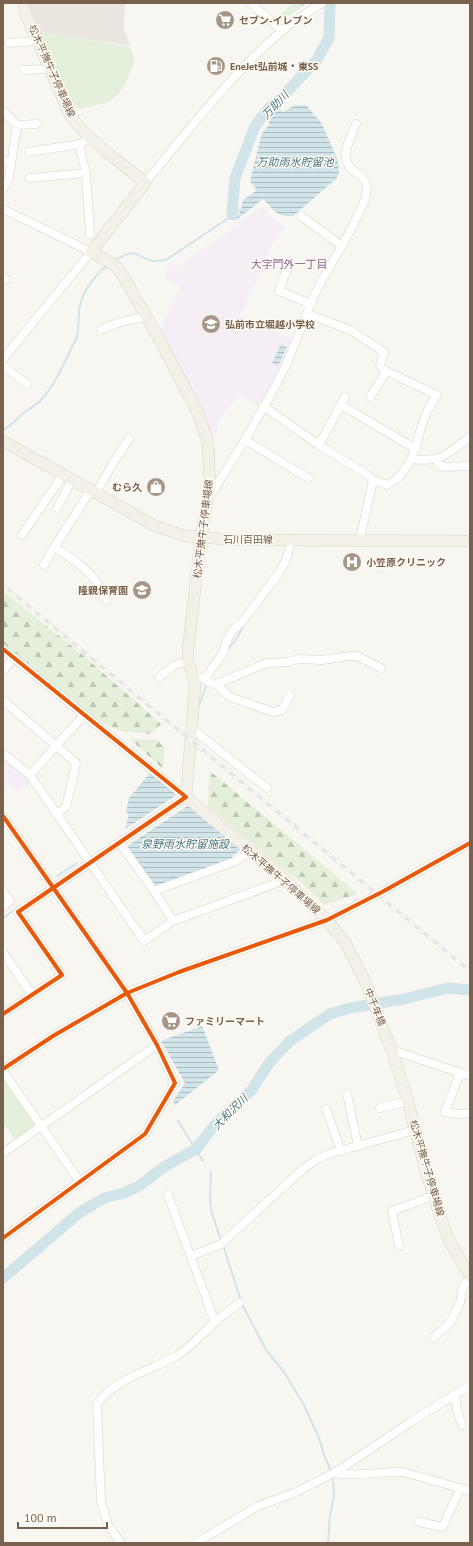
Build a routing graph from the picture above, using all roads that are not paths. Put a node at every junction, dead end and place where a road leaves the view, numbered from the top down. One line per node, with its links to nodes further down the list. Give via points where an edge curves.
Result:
1 (23, 3): 5 (main road, 松木平撫牛子停車場線)
2 (251, 3): 4 (street)
3 (322, 3): 4 (street)
4 (282, 31): 19 (street, via 250,60 221,92)
5 (38, 41): 6 (street); 7 (main road, 松木平撫牛子停車場線)
6 (9, 43)
7 (50, 69): 8 (street); 13 (main road, 松木平撫牛子停車場線, via 70,115)
8 (24, 70)
9 (3, 111): 10 (street)
10 (17, 124): 11 (street); 16 (street)
11 (37, 124)
12 (356, 124): 24 (street, via 346,158 351,168 367,184 366,196)
13 (89, 137): 14 (street); 19 (main road, 松木平撫牛子停車場線)
14 (79, 144): 15 (street); 17 (street)
15 (28, 152)
16 (7, 162): 20 (street, via 9,178)
17 (86, 173): 18 (street); 23 (street)
18 (30, 178)
19 (145, 183): 25 (main road)
20 (3, 189)
21 (3, 209): 25 (street)
22 (301, 216): 24 (street)
23 (90, 234)
24 (342, 246): 27 (street)
25 (91, 252): 29 (main road, 松木平撫牛子停車場線, via 116,266); 31 (street)
26 (290, 261): 27 (street, via 279,291)
27 (311, 304): 28 (street)
28 (308, 314): 33 (street, via 350,330 384,352 380,365); 38 (street, via 284,369)
29 (147, 317): 30 (street); 52 (main road, 松木平撫牛子停車場線, via 197,411 204,431 210,454)
30 (101, 330)
31 (3, 359)
32 (3, 366): 34 (street)
33 (386, 372): 36 (street); 44 (street, via 437,395 426,415)
34 (27, 384)
35 (345, 397): 37 (street)
36 (370, 397)
37 (341, 405): 43 (street); 44 (street)
38 (263, 406): 42 (street); 43 (street)
39 (470, 437): 46 (street)
40 (129, 439): 51 (street)
41 (3, 440): 48 (main road, 石川百田線)
42 (245, 440): 49 (street); 52 (street)
43 (319, 444): 50 (street)
44 (416, 449): 45 (street)
45 (412, 459): 46 (street); 50 (street, via 396,481 387,485)
46 (436, 460): 47 (street, via 443,467)
47 (470, 466)
48 (67, 477): 51 (main road, 石川百田線); 53 (street); 54 (street, via 26,525)
49 (308, 478)
50 (374, 480): 57 (street)
51 (93, 492): 55 (main road, 石川百田線, via 155,526 185,536); 59 (street)
52 (208, 501): 55 (main road, 松木平撫牛子停車場線)
53 (57, 508)
54 (22, 535)
55 (201, 538): 56 (main road, 石川百田線); 64 (main road, 松木平撫牛子停車場線)
56 (292, 539): 57 (main road, 石川百田線); 68 (street, via 286,560 278,574 242,622 231,632 224,651 207,676)
57 (360, 539): 58 (main road, 石川百田線)
58 (470, 541)
59 (54, 548): 60 (street); 61 (street, via 75,560 99,586)
60 (44, 565)
61 (106, 600)
62 (3, 649): 63 (street)
63 (14, 658): 66 (street); 72 (street)
64 (188, 661): 67 (street, via 175,665); 68 (main road, 松木平撫牛子停車場線)
65 (381, 668): 69 (street, via 358,656 322,660 298,659 267,663)
66 (3, 671)
67 (159, 677)
68 (199, 679): 69 (street); 73 (main road, 松木平撫牛子停車場線)
69 (216, 684): 70 (street, via 230,697 273,712 282,710)
70 (290, 695)
71 (3, 700): 74 (street)
72 (84, 715): 74 (street); 78 (street)
73 (191, 728): 77 (street); 78 (main road, 松木平撫牛子停車場線)
74 (55, 746): 76 (street); 79 (street, via 76,763 66,807)
75 (3, 753): 76 (street)
76 (30, 775): 79 (street)
77 (267, 788)
78 (186, 797): 81 (street); 83 (main road, 松木平撫牛子停車場線)
79 (56, 814): 84 (street)
80 (3, 816): 86 (street)
81 (120, 843): 84 (street); 88 (street)
82 (470, 843): 90 (street)
83 (249, 851): 85 (main road, 松木平撫牛子停車場線); 88 (street, via 236,861)
84 (90, 862): 86 (street); 91 (street, via 144,941)
85 (285, 880): 90 (main road, 松木平撫牛子停車場線); 91 (street)
86 (53, 888): 94 (street); 95 (street, via 18,912 62,975)
87 (3, 891): 89 (street, via 10,902)
88 (154, 891): 91 (street)
89 (3, 907)
90 (328, 920): 93 (main road, 松木平撫牛子停車場線, via 346,944); 94 (street)
91 (173, 921)
92 (3, 952): 95 (street)
93 (365, 981): 97 (main road, 中千年橋)
94 (127, 993): 98 (street); 100 (street, via 53,1036)
95 (32, 995): 96 (street)
96 (3, 1014)
97 (386, 1033): 99 (main road, 松木平撫牛子停車場線)
98 (157, 1045): 108 (street); 113 (street, via 176,1083 145,1134)
99 (392, 1051): 101 (street); 104 (main road, 松木平撫牛子停車場線)
100 (3, 1070): 108 (street)
101 (460, 1073): 102 (street); 107 (street, via 445,1112)
102 (470, 1076)
103 (347, 1094): 110 (street)
104 (408, 1101): 105 (street); 109 (main road, 松木平撫牛子停車場線)
105 (380, 1108)
106 (326, 1109): 111 (street)
107 (470, 1114)
108 (41, 1126): 112 (street); 113 (street)
109 (415, 1130): 110 (street); 115 (main road, 松木平撫牛子停車場線)
110 (358, 1146): 111 (street)
111 (341, 1151): 118 (street, via 317,1159 222,1243)
112 (3, 1152)
113 (80, 1182): 116 (street)
114 (168, 1195): 118 (street)
115 (433, 1196): 117 (street, via 392,1211 394,1237); 119 (main road, 松木平撫牛子停車場線, via 449,1240)
116 (3, 1238)
117 (399, 1246)
118 (191, 1256): 121 (street)
119 (470, 1277): 122 (street, via 463,1287 460,1302 451,1322)
120 (240, 1304): 121 (street)
121 (215, 1322): 130 (street, via 178,1355 122,1382 97,1404 101,1501 108,1525)
122 (434, 1337)
123 (470, 1385): 124 (street)
124 (455, 1394): 125 (street); 126 (street)
125 (462, 1425)
126 (334, 1473): 127 (street, via 362,1475 403,1472); 131 (street, via 294,1493 258,1506)
127 (460, 1488): 128 (street); 129 (street, via 443,1527)
128 (470, 1491)
129 (419, 1522)
130 (121, 1543)
131 (196, 1543)

